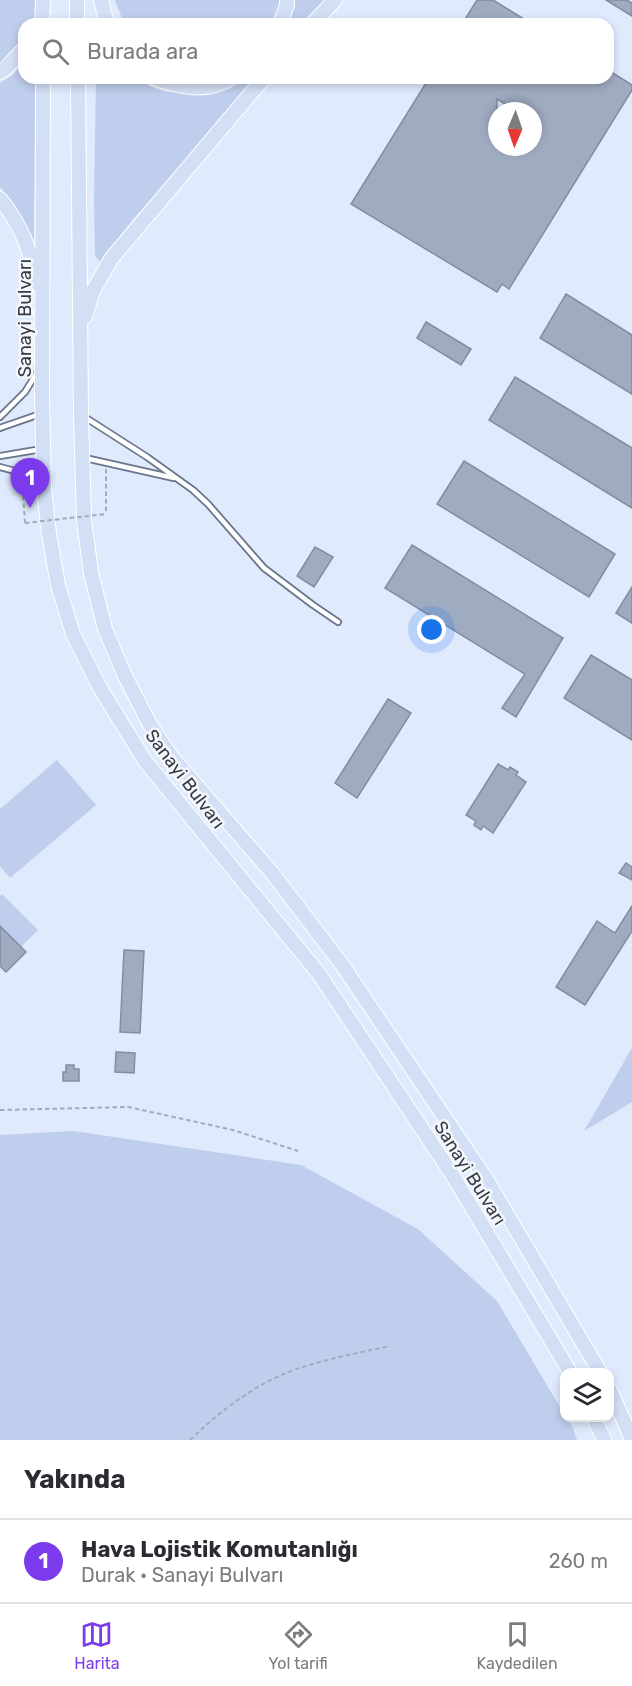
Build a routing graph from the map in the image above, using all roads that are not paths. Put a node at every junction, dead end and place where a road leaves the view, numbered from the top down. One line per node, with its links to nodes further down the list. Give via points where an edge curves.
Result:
1 (43, 0): 6 (main road)
2 (77, 0): 7 (main road)
3 (101, 0): 8 (main road)
4 (287, 0): 9 (main road)
5 (335, 0): 10 (main road)
6 (41, 18)
7 (77, 18)
8 (106, 18)
9 (282, 18)
10 (318, 18)
11 (18, 55): 12 (main road)
12 (0, 72)
13 (43, 84): 19 (main road, Sanayi Bulvarı)
14 (78, 84): 20 (main road, Sanayi Bulvarı)
15 (170, 84): 16 (main road, via 204,88)
16 (217, 84)
17 (259, 84): 20 (main road, via 111,259 93,291)
18 (0, 199): 19 (main road, via 28,245)
19 (43, 303): 21 (main road, Sanayi Bulvarı)
20 (80, 334): 23 (main road, Sanayi Bulvarı)
21 (42, 364): 22 (main road, Sanayi Bulvarı); 24 (lane, via 25,392)
22 (43, 413): 25 (lane); 26 (main road, Sanayi Bulvarı)
23 (81, 415): 28 (main road, Sanayi Bulvarı); 30 (lane)
24 (0, 417)
25 (0, 428)
26 (44, 448): 27 (lane); 31 (main road, Sanayi Bulvarı)
27 (0, 456)
28 (83, 458): 30 (lane); 34 (main road, Sanayi Bulvarı, via 84,520 91,573 105,629 148,723 343,966 488,1182)
29 (0, 467): 31 (lane, via 30,475)
30 (176, 479): 32 (lane, via 208,504 264,568)
31 (44, 488): 33 (main road, Sanayi Bulvarı, via 58,585 73,634 100,688 145,761 319,974 450,1171)
32 (338, 622)
33 (568, 1368)
34 (598, 1368)
35 (614, 1401): 37 (main road)
36 (596, 1422): 38 (main road)
37 (632, 1439)
38 (604, 1440)

